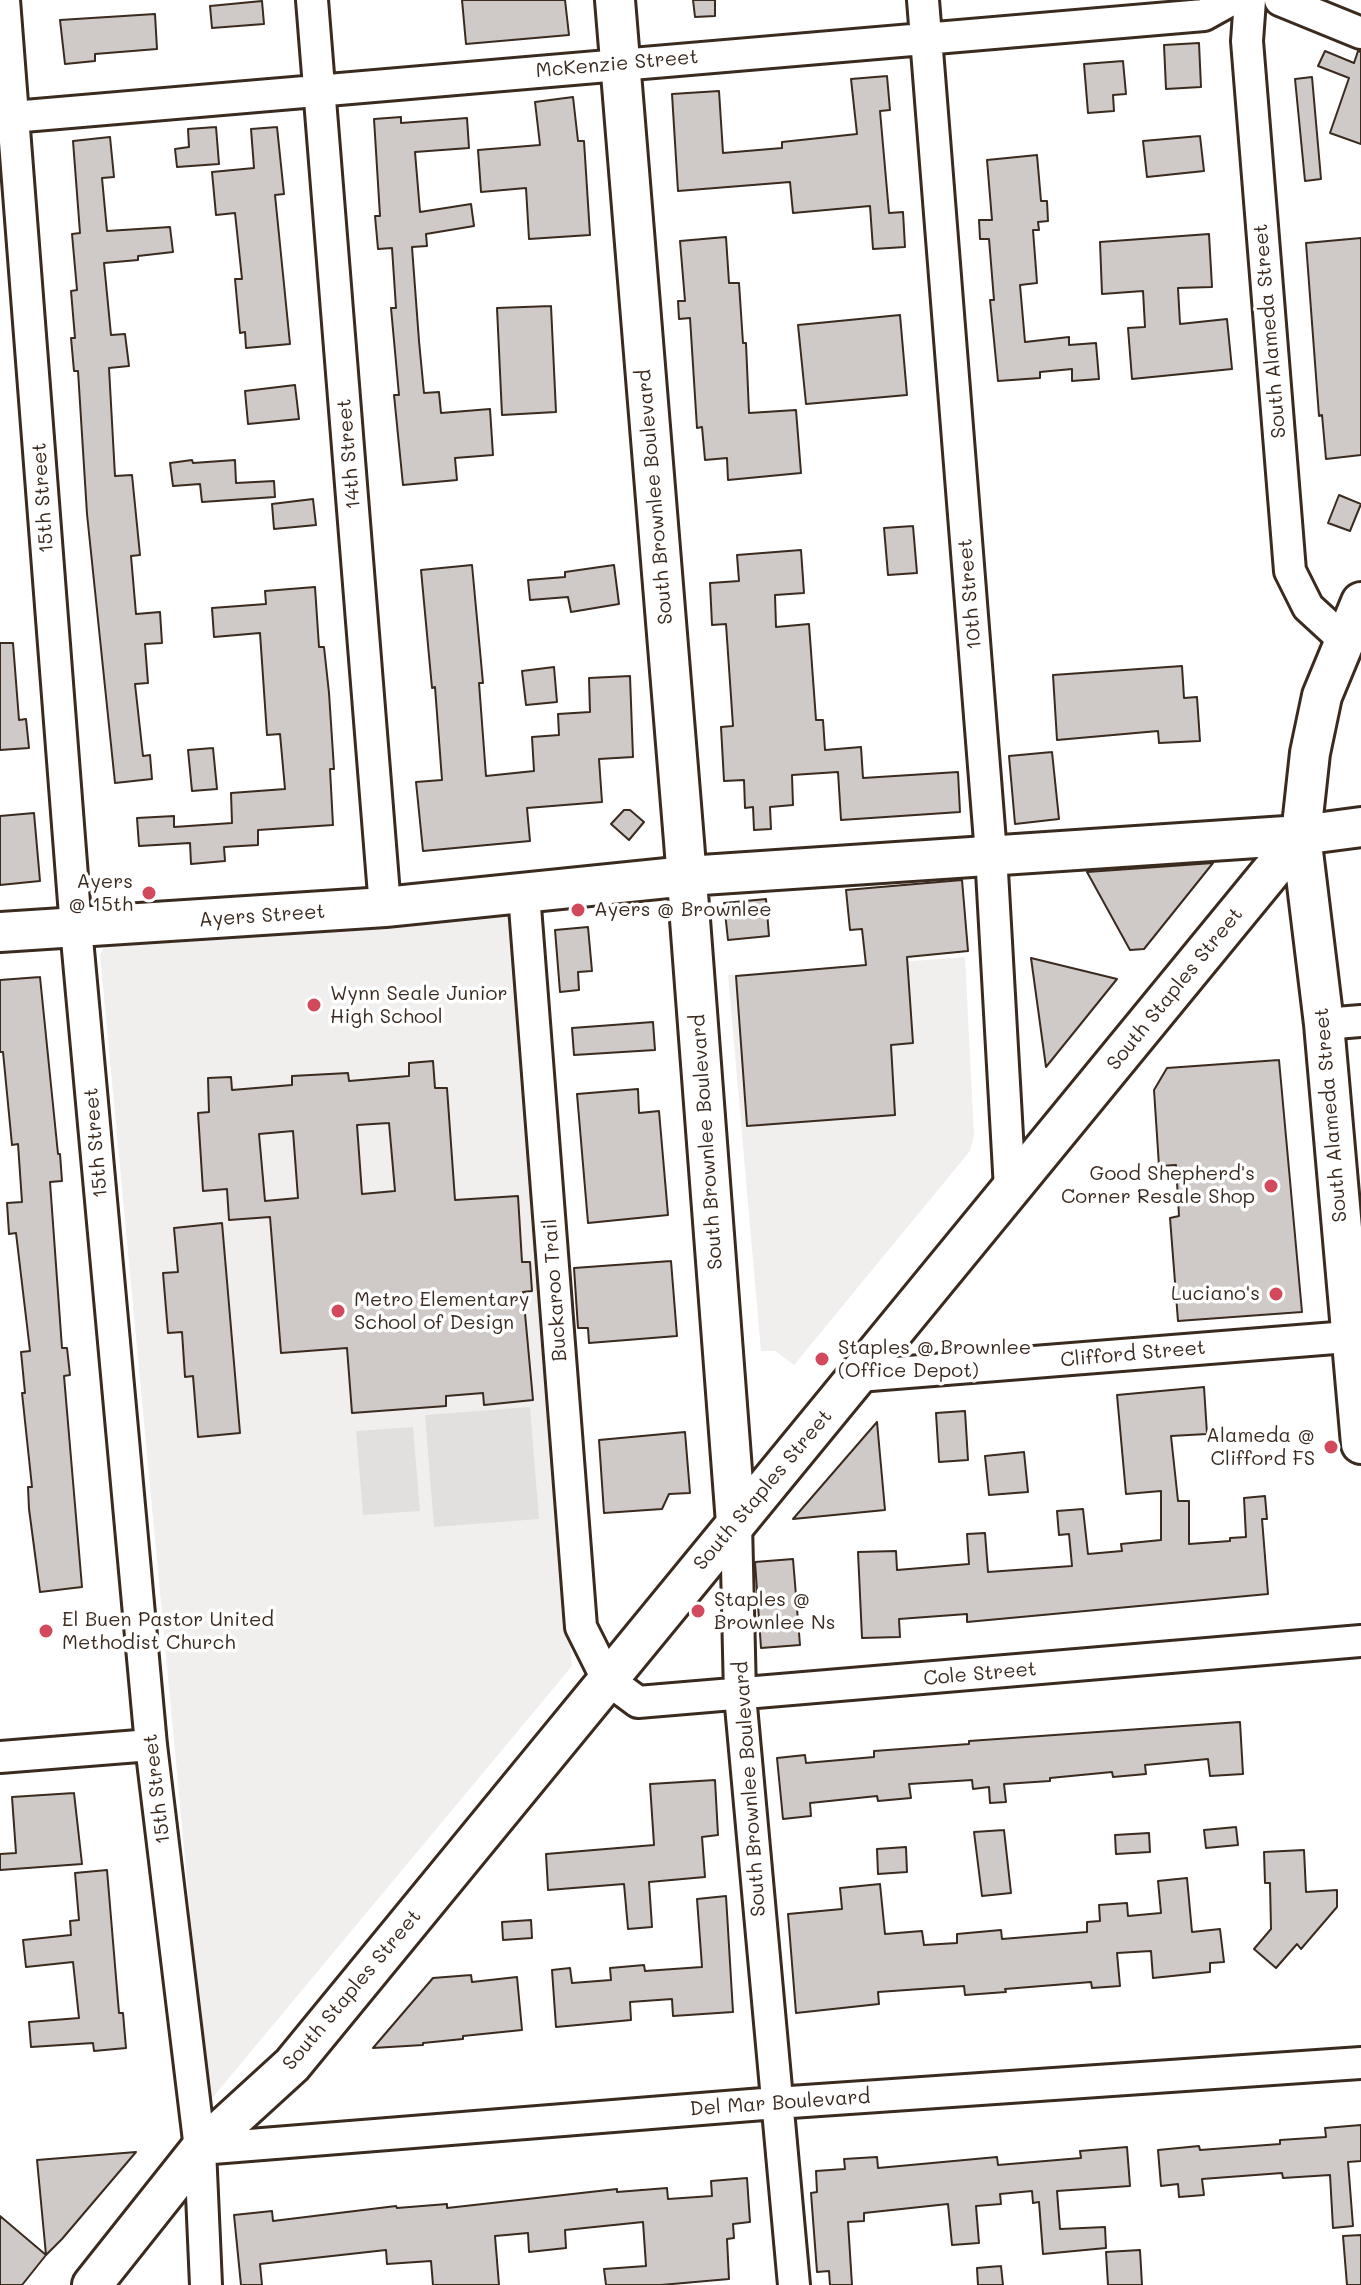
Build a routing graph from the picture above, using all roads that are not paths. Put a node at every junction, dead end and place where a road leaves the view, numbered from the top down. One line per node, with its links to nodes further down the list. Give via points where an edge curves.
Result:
1 (4, 0): 12 (street, 15th Street)
2 (312, 0): 11 (street, 14th Street)
3 (615, 0): 10 (main road, South Brownlee Boulevard)
4 (923, 0): 9 (street, 10th Street)
5 (1231, 0): 9 (street, McKenzie Street, via 1204,15)
6 (1250, 0): 14 (street, South Alameda Street, via 1247,41 1290,571 1308,607)
7 (1280, 0): 8 (street)
8 (1361, 33)
9 (926, 39): 10 (street, McKenzie Street); 17 (street, 10th Street)
10 (619, 63): 11 (street, McKenzie Street); 18 (main road, South Brownlee Boulevard)
11 (319, 91): 12 (street, McKenzie Street); 20 (street, 14th Street)
12 (7, 117): 21 (street, 15th Street)
13 (1361, 602): 14 (main road)
14 (1345, 641): 16 (main road, via 1322,696)
15 (1361, 827): 16 (main road)
16 (1301, 835): 17 (main road, Ayers Street); 24 (main road, South Alameda Street); 25 (main road, South Staples Street)
17 (991, 854): 18 (main road, Ayers Street); 25 (street, 10th Street)
18 (687, 876): 19 (main road, Ayers Street); 29 (main road, South Brownlee Boulevard)
19 (524, 894): 20 (main road, Ayers Street); 31 (street, Buckaroo Trail, via 581,1627)
20 (385, 907): 21 (main road, Ayers Street)
21 (76, 928): 22 (main road, Ayers Street); 33 (street, 15th Street)
22 (0, 932)
23 (1361, 1021): 24 (street)
24 (1324, 1024): 26 (main road, South Alameda Street)
25 (1010, 1189): 27 (main road, South Staples Street)
26 (1356, 1336): 27 (street, Clifford Street); 28 (main road, South Alameda Street)
27 (858, 1376): 29 (main road, South Staples Street)
28 (1361, 1444)
29 (736, 1523): 31 (main road, South Staples Street); 32 (street, South Brownlee Boulevard)
30 (1361, 1641): 32 (street, Cole Street)
31 (607, 1679): 32 (street, Cole Street, via 638,1702); 37 (main road, South Staples Street, via 292,2065)
32 (740, 1695): 36 (street, South Brownlee Boulevard)
33 (151, 1745): 34 (street); 37 (street, 15th Street)
34 (0, 1757)
35 (1361, 2063): 36 (street, Del Mar Boulevard)
36 (776, 2103): 37 (street, Del Mar Boulevard); 40 (street, South Brownlee Boulevard)
37 (200, 2149): 38 (main road, South Staples Street); 39 (street, 15th Street)
38 (92, 2285)
39 (206, 2285)
40 (794, 2285)

